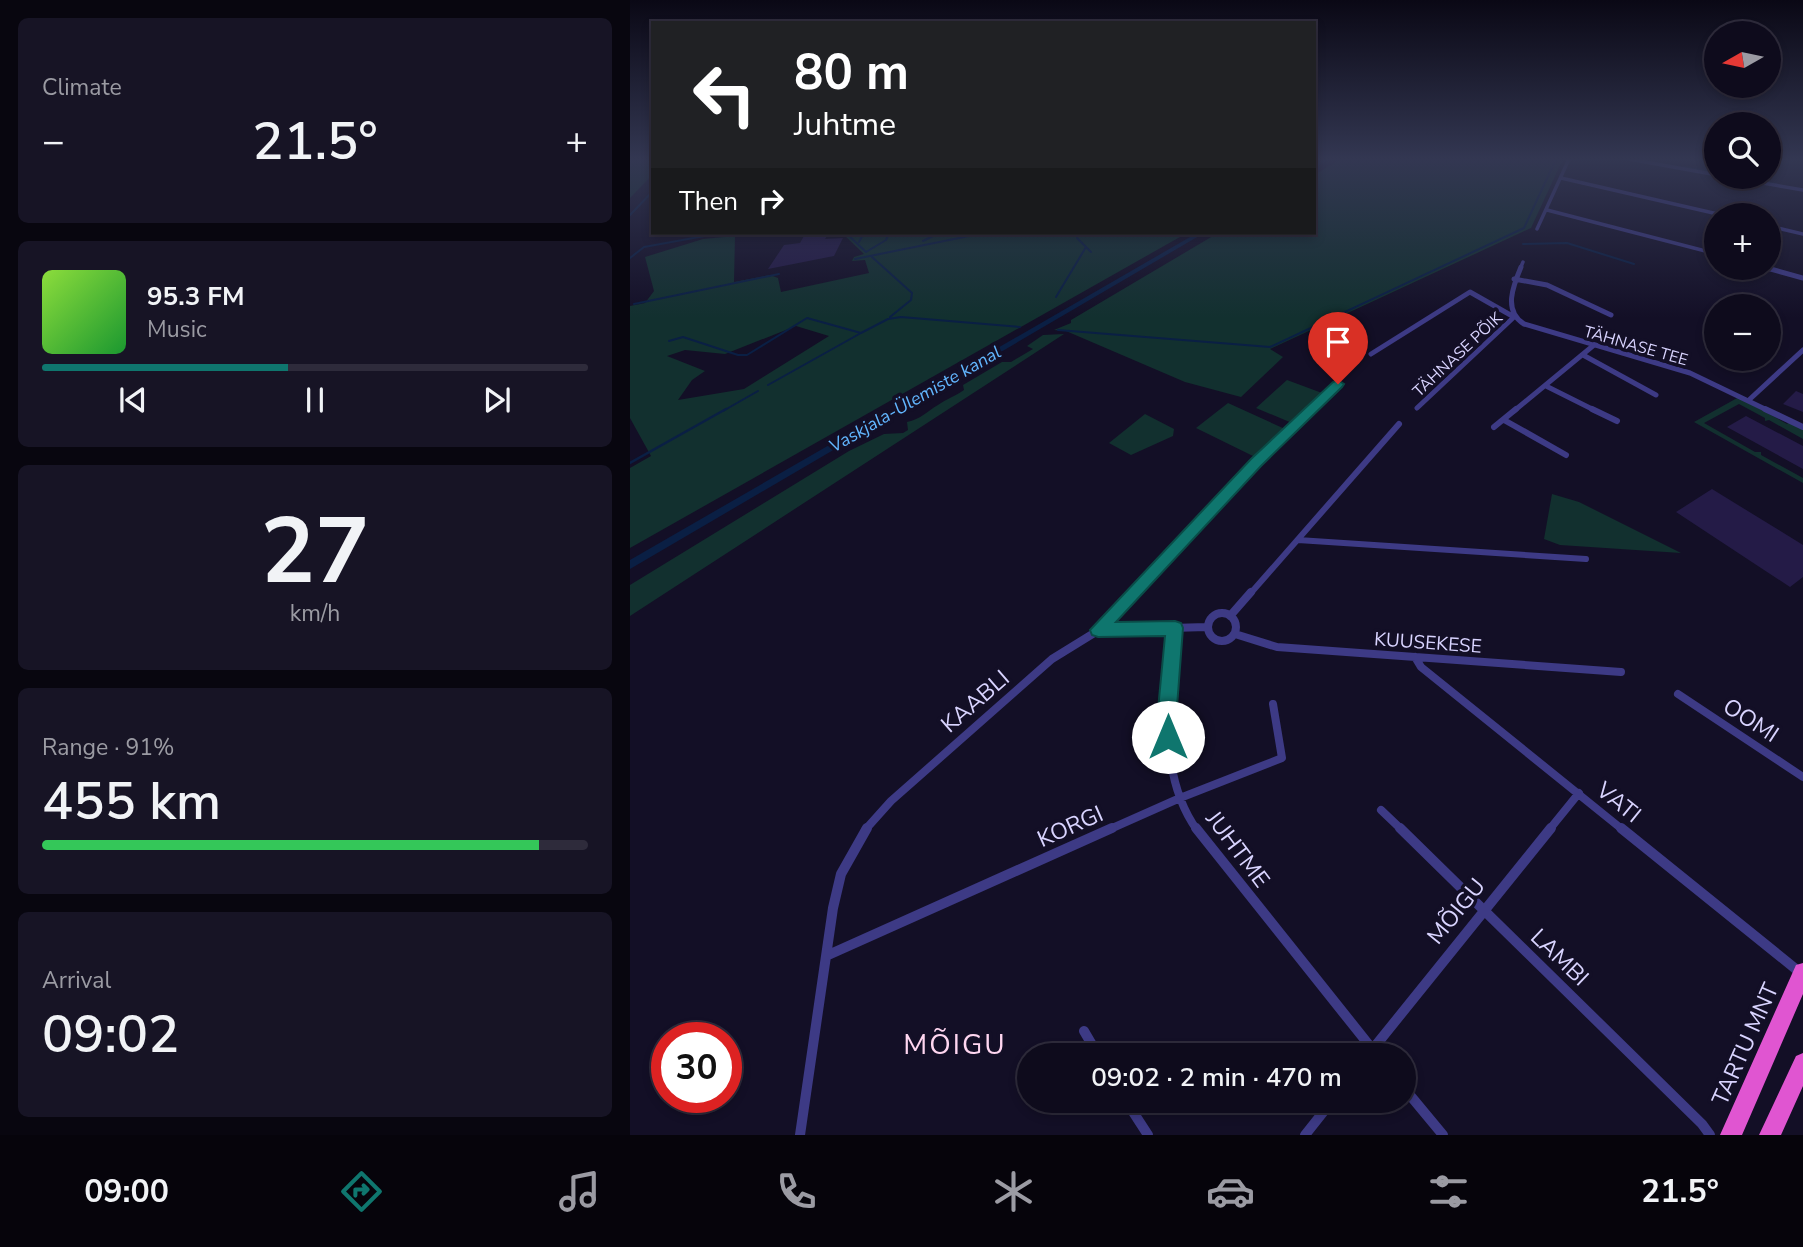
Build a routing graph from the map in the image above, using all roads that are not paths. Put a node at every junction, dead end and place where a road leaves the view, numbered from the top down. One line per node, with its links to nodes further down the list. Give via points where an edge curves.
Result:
1 (1546, 212): 3 (street)
2 (1555, 212): 6 (street)
3 (1537, 229)
4 (1781, 229): 5 (street)
5 (1803, 234)
6 (1704, 251)
7 (1523, 262): 10 (street)
8 (1781, 272): 9 (street)
9 (1803, 278)
10 (1514, 279): 11 (street, via 1547,285); 12 (street)
11 (1612, 315)
12 (1514, 317): 13 (street, TÄHNASE TEE, via 1534,330); 15 (street, TÄHNASE TEE, via 1469,292); 21 (street, TÄHNASE PÕIK)
13 (1594, 345): 16 (street); 20 (street, TÄHNASE TEE, via 1673,367)
14 (1803, 350): 20 (street)
15 (1371, 354)
16 (1583, 355): 18 (street); 19 (street)
17 (1338, 384): 33 (street, KAABLI, via 1256,463)
18 (1546, 386): 22 (street); 23 (street)
19 (1656, 395)
20 (1750, 399): 26 (street, TÄHNASE TEE)
21 (1417, 408)
22 (1504, 420): 25 (street); 27 (street)
23 (1616, 421)
24 (1399, 424): 28 (street)
25 (1494, 427)
26 (1803, 427)
27 (1566, 456)
28 (1298, 540): 29 (street); 30 (street)
29 (1586, 559)
30 (1230, 616): 31 (street, via 1217,615); 34 (street, via 1237,625)
31 (1207, 627): 32 (street); 34 (street, via 1217,639)
32 (1175, 628): 33 (street); 41 (street, JUHTME, via 1166,720)
33 (1098, 630): 44 (street, KAABLI, via 1052,659 872,820 841,874)
34 (1234, 634): 35 (street, KUUSEKESE, via 1277,647)
35 (1415, 657): 36 (street, KUUSEKESE); 40 (street, VATI, via 1421,667)
36 (1620, 672)
37 (1678, 694): 39 (street, OOMI)
38 (1273, 704): 41 (street, KORGI, via 1282,758)
39 (1803, 777)
40 (1578, 793): 43 (street, MÕIGU); 45 (street, VATI)
41 (1180, 798): 44 (street, KORGI); 48 (street, JUHTME, via 1185,813 1222,864)
42 (1381, 810): 43 (street, LAMBI)
43 (1483, 911): 49 (street, MÕIGU); 58 (street, LAMBI)
44 (825, 956): 54 (street, KAABLI)
45 (1803, 973): 59 (highway, TARTU MNT)
46 (1084, 1031): 47 (street)
47 (1091, 1043)
48 (1363, 1043)
49 (1381, 1043)
50 (1803, 1063): 60 (highway)
51 (1416, 1102): 57 (street)
52 (1133, 1113): 55 (street)
53 (1322, 1113): 56 (street)
54 (800, 1135)
55 (1147, 1135)
56 (1305, 1135)
57 (1443, 1135)
58 (1710, 1135)
59 (1731, 1135)
60 (1770, 1135)

